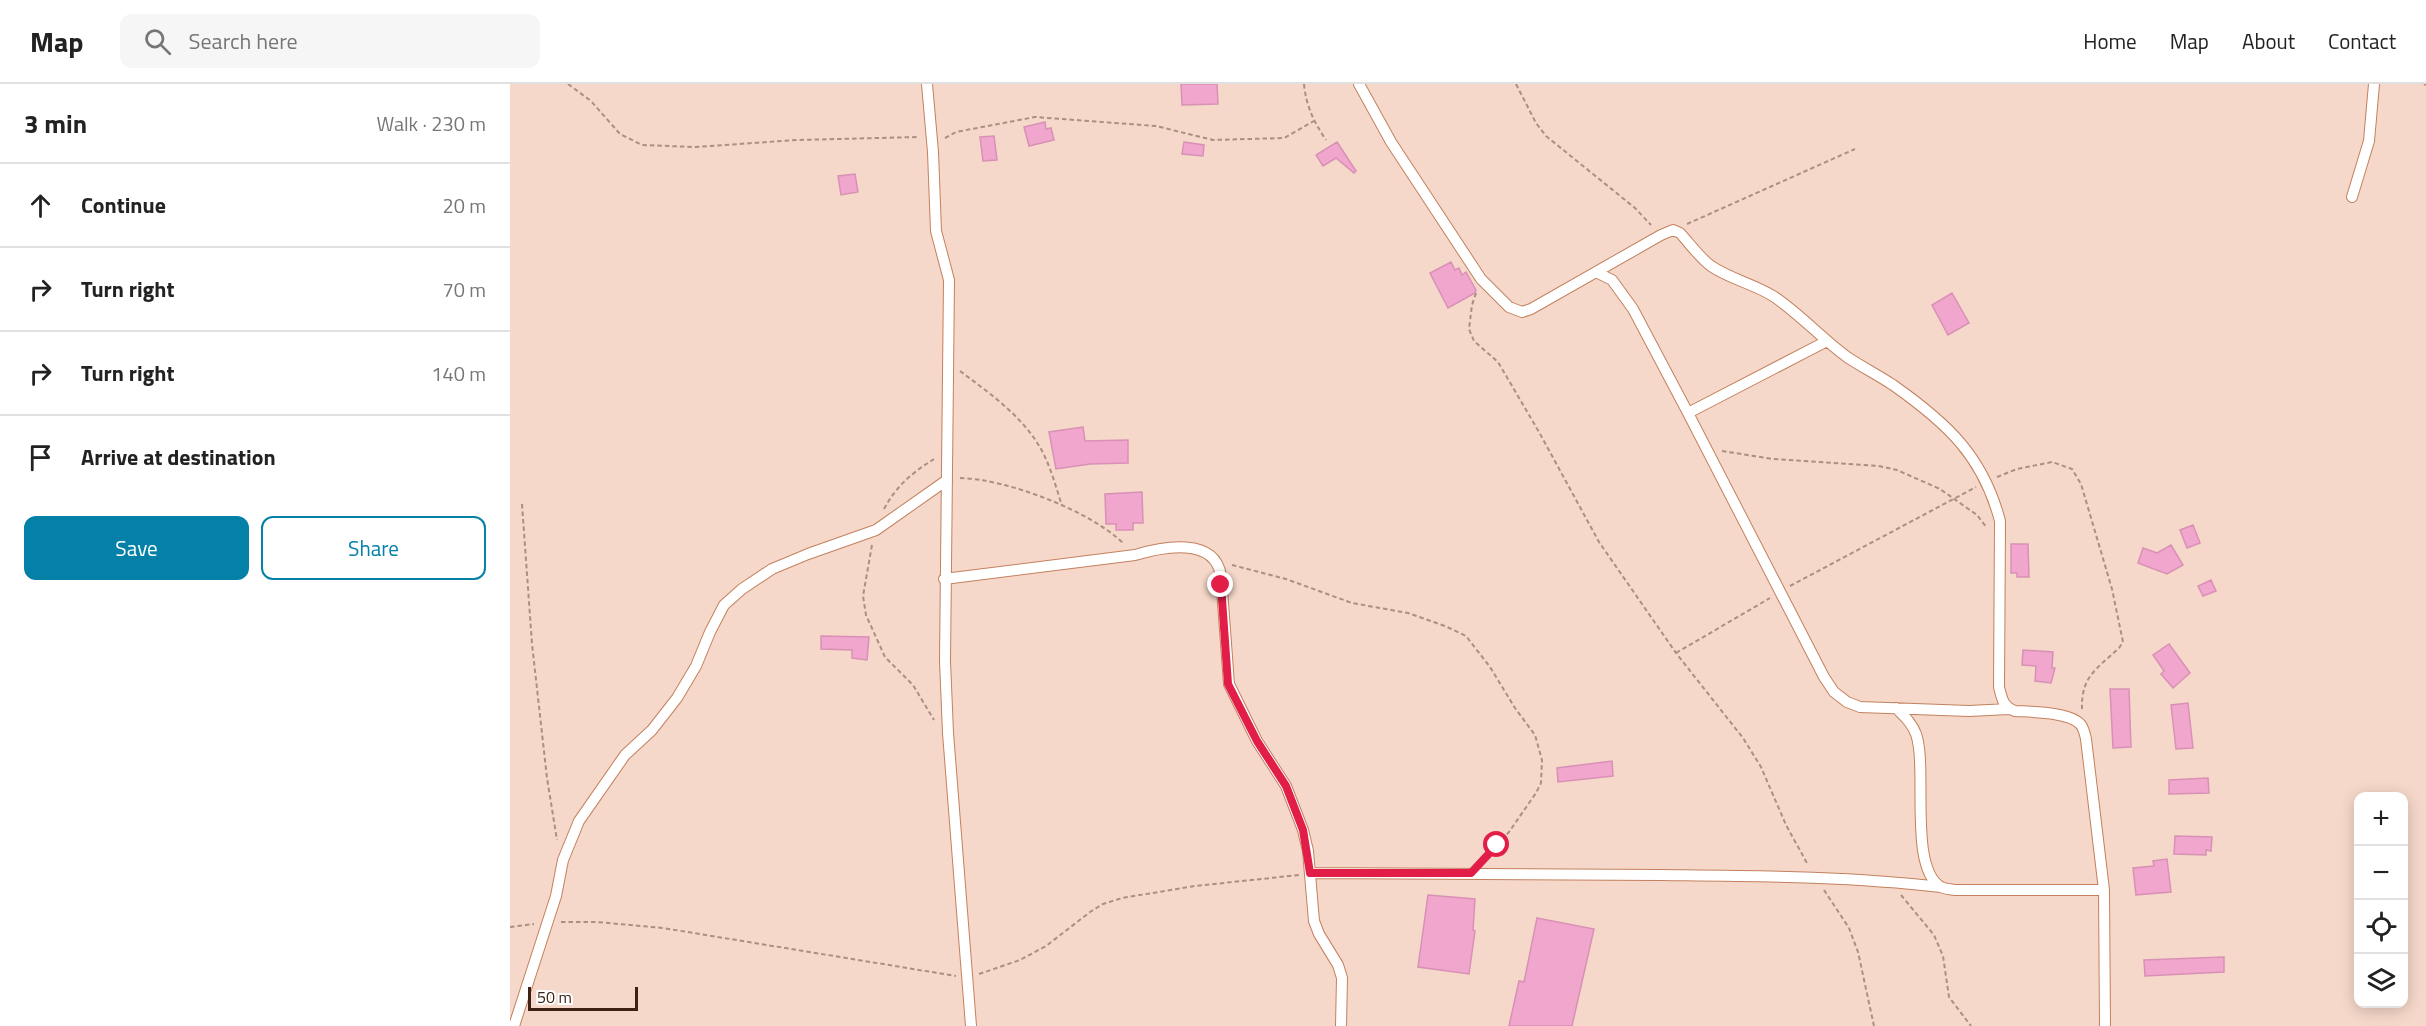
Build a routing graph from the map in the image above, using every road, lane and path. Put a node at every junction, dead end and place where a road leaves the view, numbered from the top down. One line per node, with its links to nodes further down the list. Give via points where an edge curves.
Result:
1 (568, 84): 8 (path, via 591,101 620,134 642,145 695,147)
2 (927, 84): 8 (street)
3 (1304, 84): 7 (path)
4 (1359, 84): 16 (street, via 1391,142)
5 (1516, 84): 14 (path, via 1546,136 1635,208)
6 (2374, 84): 12 (street, via 2369,141)
7 (1314, 121): 9 (path); 11 (path, via 1284,138 1213,140 1156,126 1035,117 956,132 941,140)
8 (931, 136): 11 (street)
9 (1326, 140)
10 (1855, 149): 13 (path)
11 (933, 152): 18 (street, via 936,231 949,280)
12 (2352, 197)
13 (1673, 230): 14 (street); 17 (street, via 1711,266 1773,297)
14 (1661, 235): 15 (street)
15 (1596, 272): 16 (street, via 1522,312 1509,307); 19 (street, via 1622,291)
16 (1481, 279): 34 (path, via 1472,305 1470,335 1479,348 1498,362 1599,542)
17 (1827, 341): 19 (street); 23 (street, via 1952,432 1977,462)
18 (949, 362): 21 (street); 26 (path, via 1031,433 1045,458)
19 (1688, 413): 20 (street)
20 (1707, 449): 24 (path, via 1773,459 1878,466 1897,470); 33 (street)
21 (947, 451): 22 (street); 27 (path, via 908,476)
22 (946, 480): 26 (path, via 986,482); 28 (street); 32 (street)
23 (1985, 482): 24 (path); 36 (street, via 2000,521 1999,687); 37 (path, via 2017,469 2052,462 2072,469 2081,484 2123,642 2086,680)
24 (1955, 500): 29 (path, via 1977,515); 33 (path)
25 (522, 504): 39 (path, via 540,721)
26 (1062, 506): 30 (path, via 1098,523)
27 (884, 508)
28 (876, 530): 38 (path, via 862,596 866,615 885,657 913,685); 39 (street, via 772,569 724,605 677,698 652,730 625,754 579,821)
29 (1988, 530)
30 (1135, 555): 31 (street, via 1190,548 1206,552); 32 (street)
31 (1217, 563): 40 (street, via 1228,684 1286,786 1303,830); 41 (path, via 1276,576 1352,603 1408,613 1466,636 1535,735 1542,772 1530,804)
32 (944, 579): 38 (street)
33 (1779, 592): 34 (path); 35 (street, via 1834,692 1860,707)
34 (1676, 652): 42 (path, via 1761,767)
35 (1896, 708): 36 (street); 44 (street, via 1917,736 1925,861)
36 (2009, 709): 37 (street, via 2063,716)
37 (2082, 726): 45 (street)
38 (949, 740): 48 (street)
39 (563, 860): 46 (street)
40 (1310, 873): 41 (street); 48 (path, via 1122,898 1096,908 1046,946 1020,960); 51 (street, via 1314,921 1342,978)
41 (1471, 873): 42 (street)
42 (1814, 877): 43 (street); 52 (path, via 1837,908 1855,944)
43 (1894, 882): 44 (street); 53 (path, via 1905,902 1934,935 1943,956 1949,997)
44 (1941, 887): 45 (street)
45 (2104, 890): 54 (street)
46 (549, 922): 47 (path); 48 (path, via 663,928); 49 (street)
47 (510, 927)
48 (966, 978): 50 (street)
49 (514, 1026)
50 (971, 1026)
51 (1341, 1026)
52 (1874, 1026)
53 (1971, 1026)
54 (2106, 1026)

